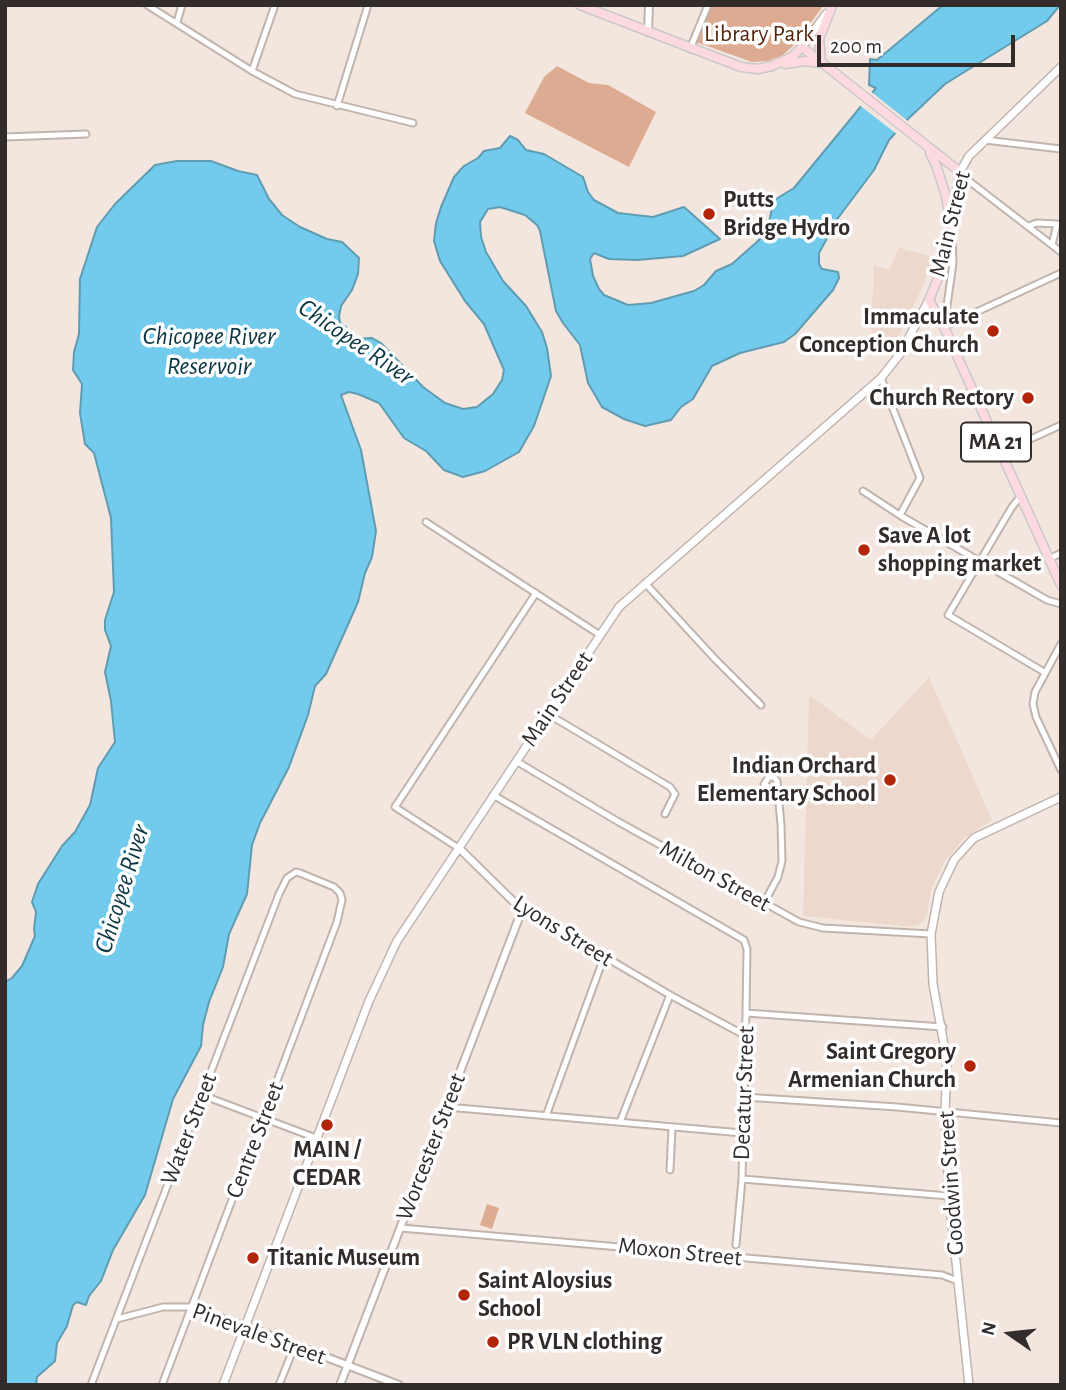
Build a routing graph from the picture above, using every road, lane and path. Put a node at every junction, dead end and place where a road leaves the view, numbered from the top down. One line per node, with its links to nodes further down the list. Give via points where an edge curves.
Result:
1 (147, 5): 9 (street)
2 (182, 5): 9 (street)
3 (275, 5): 16 (street)
4 (368, 5): 19 (street)
5 (580, 5): 10 (main road)
6 (649, 5): 10 (street)
7 (708, 5): 12 (street)
8 (832, 5): 11 (main road); 13 (main road, via 819,39)
9 (177, 22): 16 (street)
10 (648, 32): 12 (main road)
11 (802, 47): 13 (main road); 14 (main road)
12 (690, 49): 14 (main road, via 741,67)
13 (821, 63): 14 (main road); 24 (main road)
14 (772, 66)
15 (1061, 66): 17 (main road, Main Street)
16 (252, 71): 19 (street, via 295,94)
17 (1049, 77): 18 (street); 23 (main road, Main Street)
18 (1061, 78)
19 (337, 106): 20 (street)
20 (413, 123)
21 (86, 134): 22 (street)
22 (5, 137)
23 (985, 140): 25 (street); 26 (main road, Main Street)
24 (924, 145): 26 (main road); 29 (main road, via 936,165)
25 (1061, 149)
26 (960, 172): 28 (street); 29 (main road, Main Street)
27 (1059, 225): 28 (street); 30 (street)
28 (1028, 226): 30 (street)
29 (951, 230): 33 (main road, Main Street); 34 (street, via 953,263)
30 (1052, 245): 31 (street)
31 (1061, 252)
32 (1061, 273): 34 (street)
33 (929, 300): 34 (main road, MA 21); 35 (main road, Main Street, via 900,354)
34 (944, 327): 37 (main road, MA 21)
35 (881, 378): 40 (street, via 920,478); 45 (main road, Main Street)
36 (1061, 425): 37 (street)
37 (1000, 453): 39 (main road, MA 21)
38 (863, 491): 40 (street)
39 (1020, 497): 43 (main road, MA 21); 44 (street)
40 (900, 515): 44 (street)
41 (426, 522): 47 (street)
42 (1061, 553): 43 (street)
43 (1049, 559): 46 (main road, MA 21)
44 (979, 561): 48 (street); 51 (street, via 948,615)
45 (645, 583): 49 (main road, Main Street, via 619,607); 52 (street)
46 (1061, 585)
47 (536, 593): 49 (street); 60 (street, Lyons Street, via 396,807)
48 (1061, 604)
49 (600, 635): 53 (main road, Main Street)
50 (1061, 644): 51 (street)
51 (1044, 672): 55 (street, via 1033,709)
52 (761, 705)
53 (548, 714): 54 (main road, Main Street); 59 (street, via 670,787 675,793)
54 (516, 761): 57 (main road, Main Street); 62 (street, Milton Street)
55 (1061, 770)
56 (778, 794): 62 (street, via 781,867)
57 (493, 796): 60 (main road, Main Street); 67 (street, Decatur Street, via 744,940)
58 (1061, 797): 64 (main road, Goodwin Street, via 974,838 954,860 939,892)
59 (665, 814)
60 (460, 849): 63 (street, Lyons Street); 80 (main road, Main Street, via 390,952)
61 (291, 874): 70 (street, Water Street, via 279,894); 75 (street, Centre Street, via 314,877 334,887 340,894 340,910)
62 (764, 903): 64 (street, Milton Street, via 817,927)
63 (522, 910): 65 (street, Lyons Street); 72 (street, Worcester Street)
64 (931, 934): 68 (main road, Goodwin Street, via 933,984)
65 (604, 957): 66 (street, Lyons Street); 74 (street)
66 (670, 995): 69 (street, Lyons Street); 76 (street)
67 (746, 1013): 68 (street); 69 (street, Decatur Street)
68 (943, 1027): 73 (main road, Goodwin Street)
69 (744, 1035): 71 (street, Decatur Street)
70 (202, 1095): 75 (street); 88 (street, Water Street)
71 (744, 1097): 73 (street); 79 (street, Decatur Street)
72 (447, 1107): 74 (street); 84 (street, Worcester Street)
73 (945, 1113): 77 (street); 83 (main road, Goodwin Street)
74 (546, 1116): 76 (street)
75 (263, 1117): 80 (street); 87 (street, Centre Street)
76 (620, 1122): 78 (street)
77 (1061, 1123)
78 (672, 1127): 79 (street); 81 (street)
79 (742, 1133): 82 (street, Decatur Street)
80 (316, 1138): 89 (main road, Main Street)
81 (670, 1170)
82 (742, 1180): 83 (street); 85 (street, Decatur Street)
83 (949, 1196): 86 (main road, Goodwin Street)
84 (401, 1228): 86 (street, Moxon Street, via 942,1275); 91 (street, Worcester Street)
85 (736, 1245)
86 (958, 1281): 98 (main road, Goodwin Street)
87 (191, 1307): 88 (street, Pinevale Street, via 163,1307); 89 (street, Pinevale Street); 93 (street, Centre Street)
88 (117, 1319): 92 (street, Water Street)
89 (245, 1326): 90 (street, Pinevale Street); 94 (main road, Main Street)
90 (295, 1345): 91 (street, Pinevale Street); 95 (street)
91 (347, 1365): 96 (street, Worcester Street); 97 (street, Pinevale Street)
92 (91, 1385)
93 (162, 1385)
94 (223, 1385)
95 (279, 1385)
96 (340, 1385)
97 (399, 1385)
98 (969, 1385)

